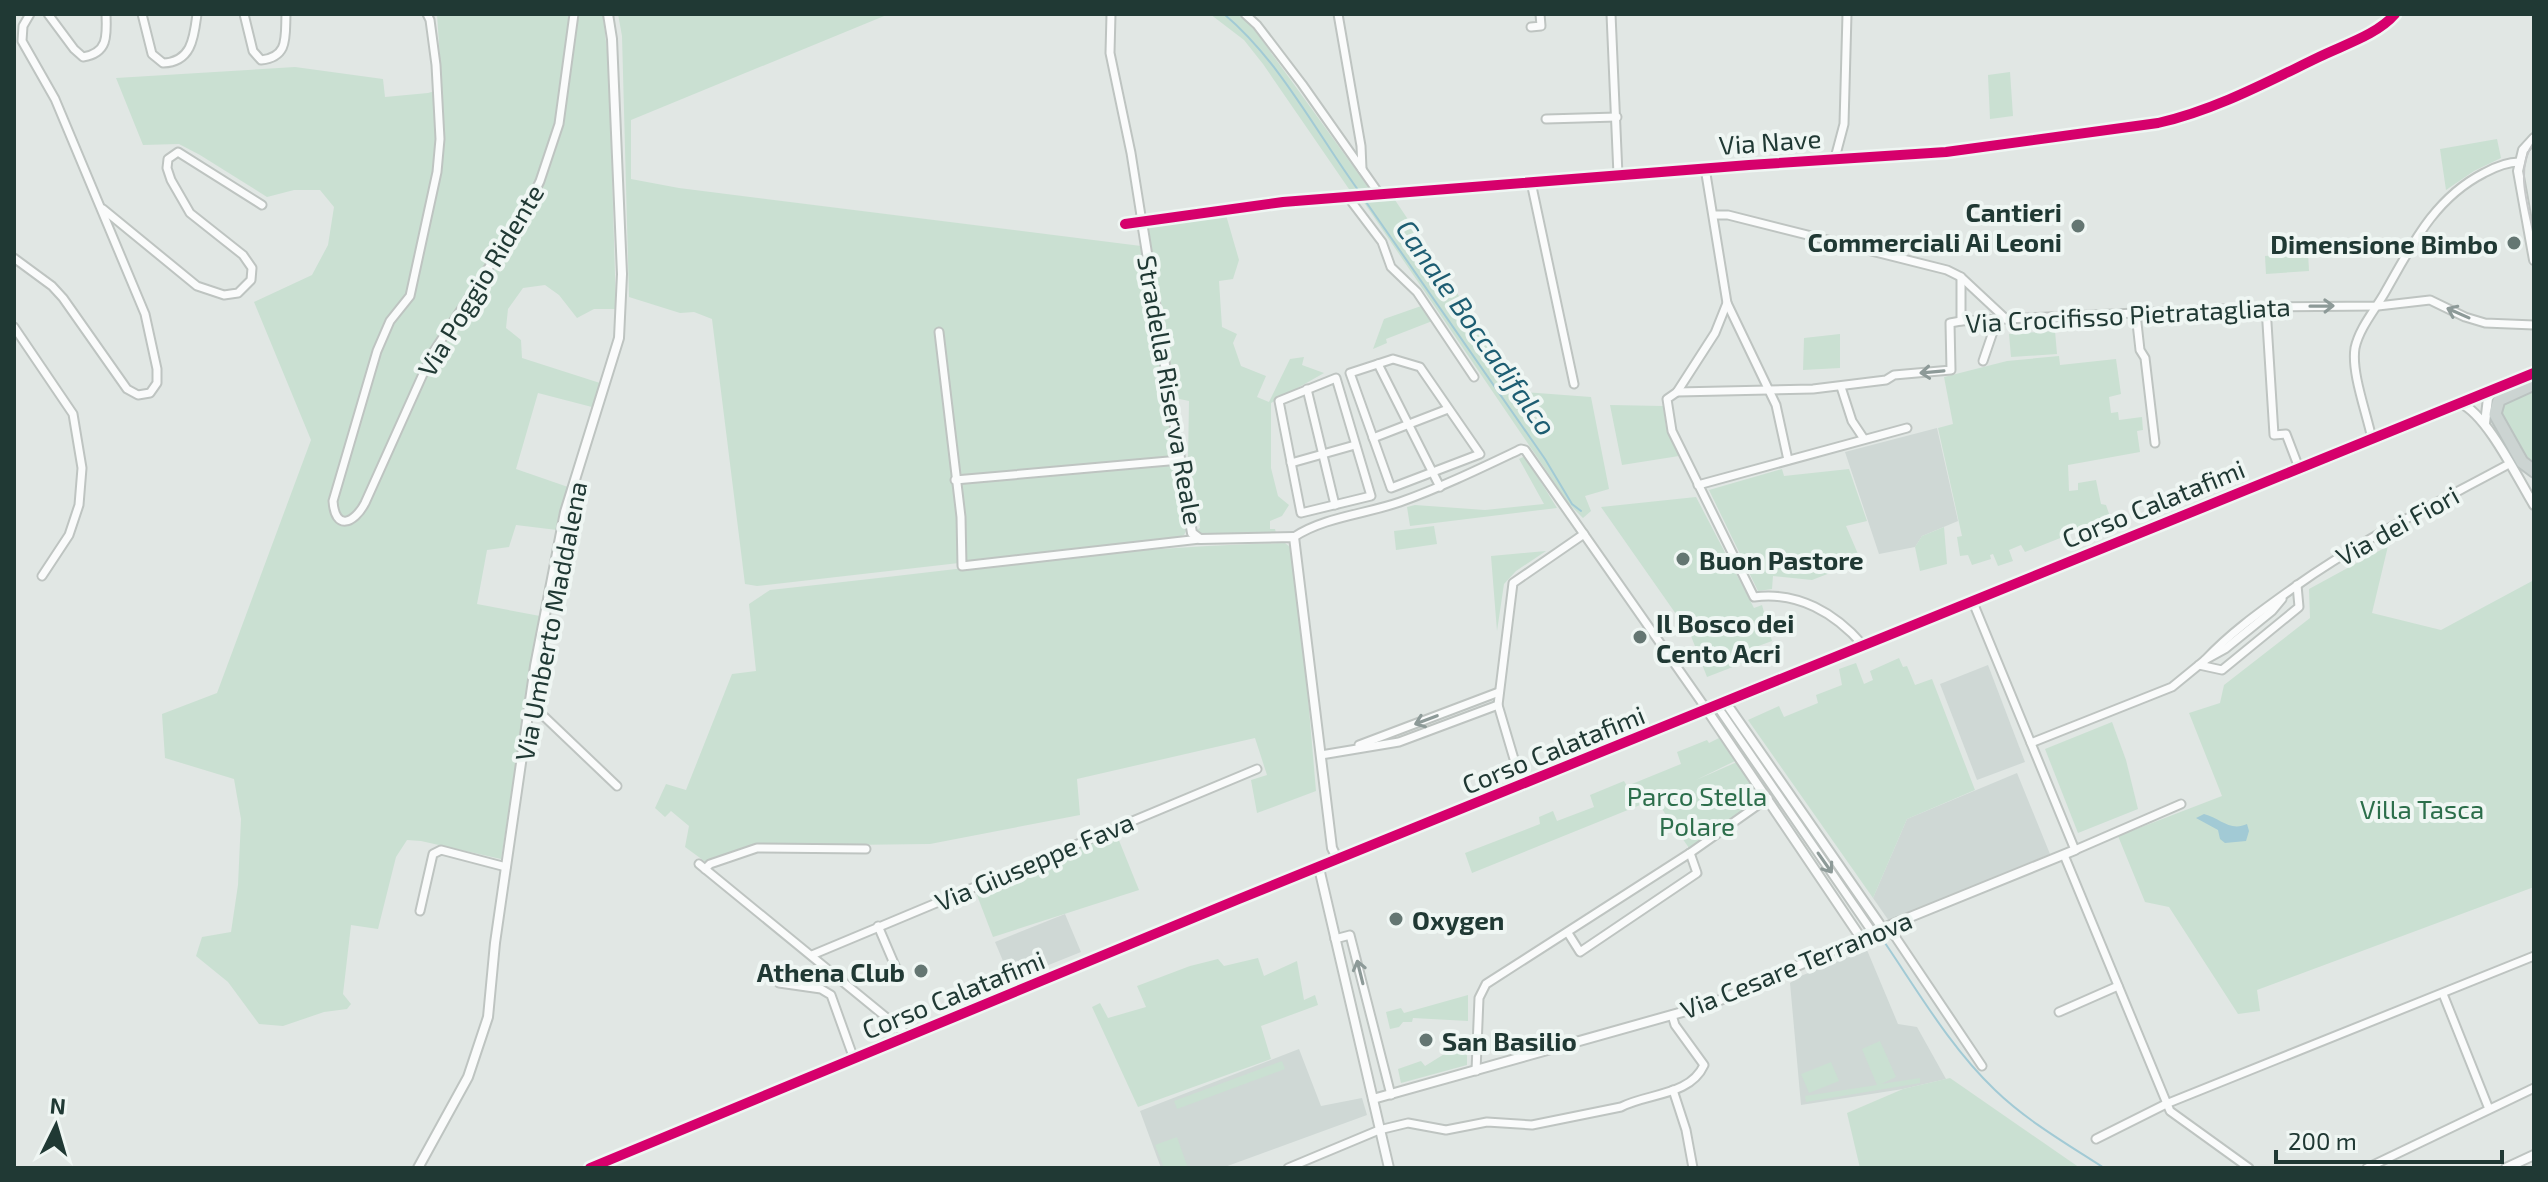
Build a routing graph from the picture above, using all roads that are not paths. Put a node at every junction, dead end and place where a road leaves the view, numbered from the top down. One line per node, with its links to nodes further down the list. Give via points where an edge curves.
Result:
1 (30, 14): 31 (street, via 22,41 55,99)
2 (48, 14): 3 (street, via 83,57 95,55 104,45)
3 (106, 14)
4 (142, 14): 5 (street, via 152,54 163,63 175,63 187,53 194,42)
5 (197, 14)
6 (244, 14): 7 (street, via 253,51 261,60 281,52)
7 (286, 14)
8 (427, 14): 9 (street, Via Poggio Ridente, via 436,65 437,172 410,296 390,321 377,351 333,501 334,513 349,522 365,503 432,354 540,181 559,124)
9 (574, 14)
10 (608, 14): 92 (street, Via Umberto Maddalena, via 622,318 565,512)
11 (1111, 14): 33 (street, Stradella Riserva Reale, via 1110,53 1119,114)
12 (1245, 14): 25 (street)
13 (1338, 14): 25 (street)
14 (1540, 14): 18 (street, via 1541,26)
15 (1611, 14): 19 (street)
16 (1847, 14): 22 (street, via 1844,124)
17 (2395, 14): 22 (street, Via Nave, via 2352,41 2177,119 1998,146)
18 (1531, 27)
19 (1617, 117): 20 (street); 26 (street)
20 (1546, 119)
21 (2534, 138): 23 (street)
22 (1835, 158): 24 (street, Via Nave)
23 (2519, 162): 36 (street); 39 (street, via 2491,169 2446,198)
24 (1705, 168): 26 (street, Via Nave); 32 (street)
25 (1362, 171): 28 (street)
26 (1618, 175): 27 (street, Via Nave)
27 (1531, 182): 28 (street, Via Nave); 52 (street)
28 (1375, 195): 29 (street, Via Nave)
29 (1350, 197): 33 (street, Via Nave); 51 (street, via 1382,242 1391,267 1413,286)
30 (262, 205): 31 (street, via 178,152 168,159 171,180 190,213 252,268 251,280 238,293 224,295 197,286)
31 (101, 207): 35 (street, via 145,314 157,369 150,393 138,395 127,389 63,298)
32 (1714, 215): 37 (street); 38 (street)
33 (1142, 222): 34 (street, Via Nave); 70 (street, Stradella Riserva Reale)
34 (1125, 224)
35 (14, 258)
36 (2534, 260)
37 (1961, 277): 42 (street); 44 (street)
38 (1727, 303): 57 (street); 58 (street, via 1715,333)
39 (2378, 306): 40 (street, Via Crocifisso Pietratagliata, one-way to 39); 45 (street, Via Crocifisso Pietratagliata, one-way to 39, via 2485,323 2430,300); 66 (street, via 2355,348)
40 (2266, 307): 41 (street, Via Crocifisso Pietratagliata); 74 (street, via 2274,435 2286,434)
41 (2136, 314): 42 (street, Via Crocifisso Pietratagliata); 67 (street)
42 (2006, 319): 43 (street, Via Crocifisso Pietratagliata)
43 (1997, 320): 44 (street, Via Crocifisso Pietratagliata); 48 (street)
44 (1961, 321): 54 (street, Via Crocifisso Pietratagliata, one-way to 54, via 1950,323 1951,370)
45 (2534, 325)
46 (14, 327): 86 (street, via 73,414 82,468 79,505 69,535)
47 (939, 332): 77 (street)
48 (1983, 361)
49 (1378, 364): 60 (street, via 1393,359 1420,367); 61 (street); 64 (street, via 1350,373)
50 (2534, 373): 55 (main road, Corso Calatafimi)
51 (1474, 377)
52 (1574, 384)
53 (2534, 384): 75 (main road, via 2499,400 2495,414 2522,462)
54 (1841, 387): 57 (street, Via Crocifisso Pietratagliata); 65 (street)
55 (2497, 388): 59 (main road, Corso Calatafimi); 62 (street, via 2485,407)
56 (1307, 389): 68 (street, via 1336,378); 69 (street); 72 (street, via 1279,401)
57 (1768, 391): 58 (street, Via Crocifisso Pietratagliata); 71 (street)
58 (1677, 392): 78 (street, via 1667,399 1672,431)
59 (2459, 403): 62 (street); 66 (main road, Corso Calatafimi)
60 (1448, 409): 61 (street); 76 (street, via 1480,454)
61 (1409, 424): 64 (street); 76 (street)
62 (2486, 425): 73 (street)
63 (1907, 428): 65 (street)
64 (1373, 438): 76 (street, via 1391,488)
65 (1864, 439): 71 (street)
66 (2372, 439): 74 (main road, Corso Calatafimi)
67 (2155, 443)
68 (1355, 445): 69 (street); 81 (street, via 1371,496)
69 (1322, 454): 72 (street); 81 (street)
70 (1180, 460): 77 (street); 85 (street, Stradella Riserva Reale, via 1192,533)
71 (1788, 460): 78 (street)
72 (1291, 463): 81 (street, via 1301,513)
73 (2509, 464): 80 (street); 87 (street, Via dei Fiori, via 2322,566)
74 (2299, 468): 88 (main road, Corso Calatafimi)
75 (2534, 471)
76 (1433, 472): 79 (street)
77 (955, 480): 85 (street, via 962,566)
78 (1698, 485): 89 (street, via 1754,597 1784,595 1813,606 1845,625)
79 (1440, 487): 82 (street); 83 (street, via 1521,449)
80 (2534, 505)
81 (1332, 506): 82 (street)
82 (1334, 521): 84 (street)
83 (1584, 534): 91 (street, via 1513,583); 94 (street)
84 (1294, 537): 85 (street, Stradella Riserva Reale); 97 (street)
85 (1200, 539)
86 (42, 576)
87 (2297, 585): 90 (street, Via dei Fiori, via 2272,611); 90 (street, via 2299,607 2222,670)
88 (1972, 600): 89 (main road, Corso Calatafimi); 95 (street)
89 (1863, 645): 94 (main road, Corso Calatafimi)
90 (2202, 662): 95 (street, Via dei Fiori, via 2172,687)
91 (1499, 692): 93 (street); 96 (street, one-way to 96)
92 (530, 703): 99 (street); 108 (street, Via Umberto Maddalena)
93 (1498, 705): 96 (street, via 1399,742); 100 (street)
94 (1717, 706): 100 (main road, Corso Calatafimi); 101 (street); 112 (street); 114 (street, one-way to 114)
95 (2031, 743): 104 (street)
96 (1345, 751): 97 (street)
97 (1321, 755): 107 (street, via 1332,848)
98 (1257, 769): 111 (street, Via Giuseppe Fava)
99 (617, 786)
100 (1522, 786): 107 (main road, Corso Calatafimi)
101 (1768, 798): 105 (street); 115 (street)
102 (2181, 804): 104 (street)
103 (866, 849): 117 (street, via 757,848 702,867)
104 (2075, 850): 106 (street, Via Cesare Terranova)
105 (1690, 853): 113 (street); 113 (street, via 1697,873 1580,952)
106 (2064, 855): 112 (street, Via Cesare Terranova); 121 (street)
107 (1338, 860): 109 (main road, Corso Calatafimi)
108 (506, 867): 110 (street, via 441,850 433,854); 140 (street, Via Umberto Maddalena, via 488,1017 468,1077)
109 (1319, 868): 116 (street); 127 (main road, Corso Calatafimi)
110 (420, 911)
111 (878, 926): 117 (street, Via Giuseppe Fava); 119 (street)
112 (1885, 928): 114 (street, Via Cesare Terranova); 129 (street)
113 (1568, 933): 130 (street, via 1486,984 1479,998)
114 (1873, 933): 115 (street, Via Cesare Terranova)
115 (1861, 938): 126 (street, Via Cesare Terranova, via 1711,1004)
116 (1335, 939): 123 (street, one-way to 116, via 1350,935); 124 (street)
117 (812, 955): 127 (street)
118 (2534, 956): 122 (street)
119 (899, 975)
120 (779, 983): 128 (street, via 831,995)
121 (2118, 986): 125 (street); 135 (street)
122 (2443, 994): 135 (street); 136 (street)
123 (1369, 1008): 124 (street); 133 (street)
124 (1352, 1012): 134 (street)
125 (2059, 1012)
126 (1672, 1015): 130 (street, Via Cesare Terranova); 132 (street, via 1704,1065 1698,1076)
127 (909, 1036): 128 (main road, Corso Calatafimi)
128 (854, 1059): 141 (main road, Corso Calatafimi)
129 (1982, 1066)
130 (1476, 1071): 133 (street, Via Cesare Terranova)
131 (2534, 1088): 136 (street)
132 (1673, 1090): 137 (street, via 1532,1125 1487,1122 1446,1130 1408,1123); 144 (street)
133 (1391, 1095): 134 (street, Via Cesare Terranova)
134 (1373, 1099): 137 (street)
135 (2166, 1104): 138 (street); 145 (street)
136 (2489, 1109): 146 (street)
137 (1379, 1130): 142 (street); 143 (street)
138 (2096, 1139)
139 (2534, 1155): 147 (street)
140 (418, 1168)
141 (590, 1168)
142 (1288, 1168)
143 (1389, 1168)
144 (1693, 1168)
145 (2249, 1168)
146 (2367, 1168)
147 (2506, 1168)

